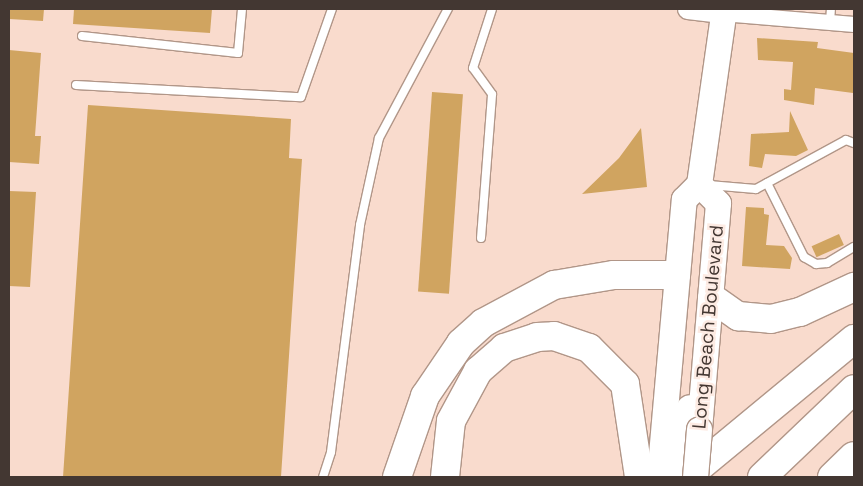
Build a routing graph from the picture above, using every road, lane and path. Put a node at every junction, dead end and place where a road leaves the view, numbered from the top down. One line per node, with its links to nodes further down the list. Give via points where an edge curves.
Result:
1 (242, 9): 10 (lane, via 238,53)
2 (332, 9): 11 (lane, via 301,97)
3 (448, 9): 25 (lane, via 379,138 360,225 331,452)
4 (492, 9): 15 (lane, via 473,68 492,94)
5 (688, 9): 6 (street)
6 (722, 10): 7 (street); 14 (main road)
7 (773, 13): 8 (street)
8 (830, 15): 9 (street)
9 (854, 24)
10 (82, 36)
11 (76, 85)
12 (854, 143): 13 (lane, via 846,140)
13 (767, 183): 14 (lane, via 756,189); 16 (lane, via 804,257 816,264 827,263)
14 (699, 184): 17 (main road, Long Beach Boulevard, via 684,199); 19 (main road, Long Beach Boulevard, via 718,203)
15 (482, 238)
16 (854, 247)
17 (676, 275): 22 (main road, via 694,289 697,297); 24 (main road, Long Beach Boulevard); 26 (highway, via 614,275 554,285 483,323 461,343 425,396)
18 (854, 287): 19 (highway, via 800,312 771,319 738,316)
19 (712, 298): 22 (main road, Long Beach Boulevard)
20 (854, 338): 29 (highway)
21 (854, 389): 31 (highway)
22 (692, 433): 28 (main road); 30 (main road, Long Beach Boulevard, bridge)
23 (854, 456): 32 (highway)
24 (650, 468): 27 (highway, via 625,384 615,369 580,344 537,337 490,358 467,386 451,421)
25 (323, 477)
26 (397, 477)
27 (445, 477)
28 (682, 477)
29 (687, 477)
30 (695, 477)
31 (762, 477)
32 (832, 477)

